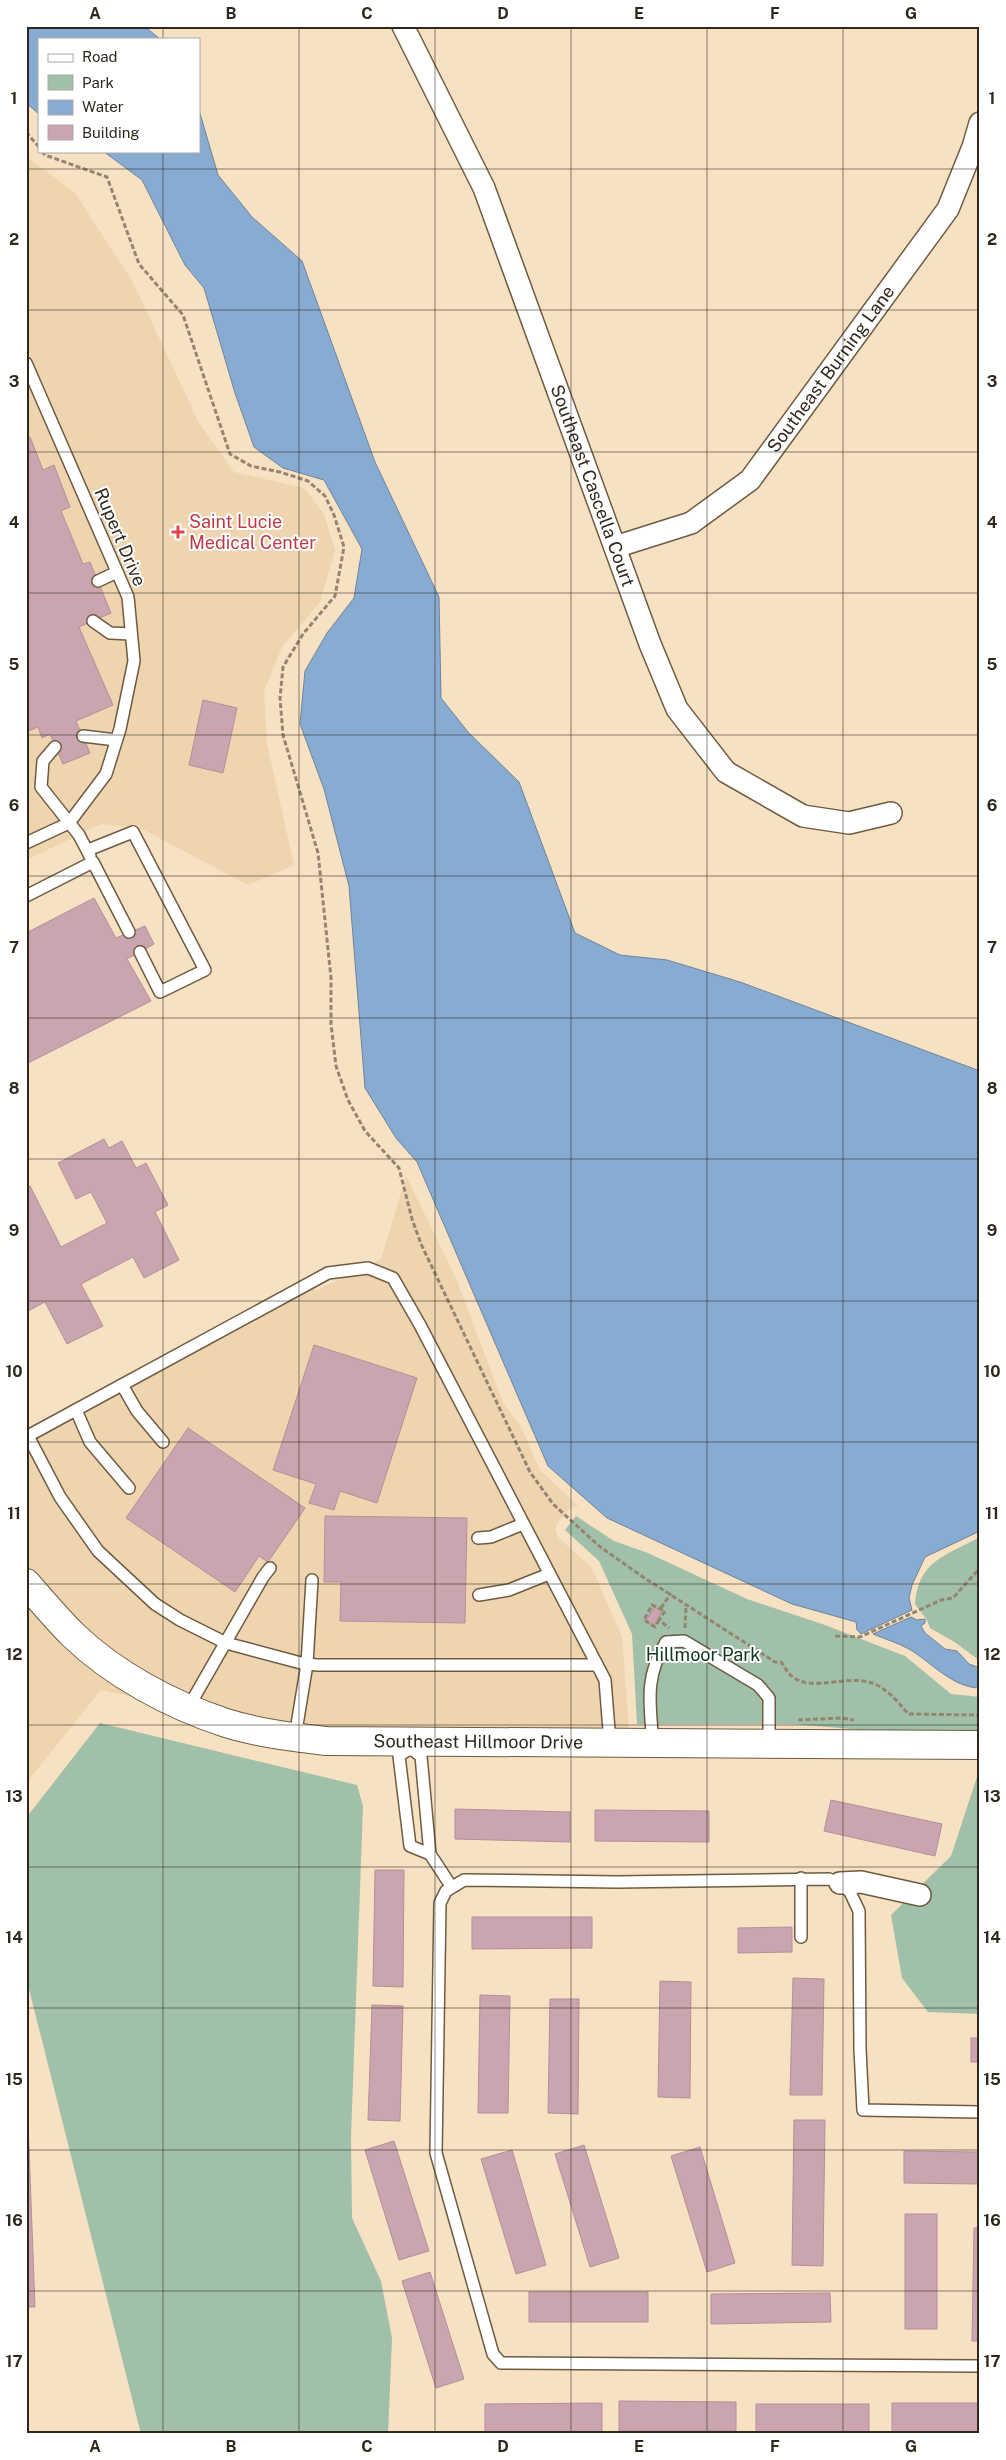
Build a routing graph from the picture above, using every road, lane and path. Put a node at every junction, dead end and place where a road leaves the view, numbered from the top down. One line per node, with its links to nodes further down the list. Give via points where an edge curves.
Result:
1 (402, 26): 7 (street, Southeast Cascella Court, via 484,188)
2 (980, 123): 7 (street, Southeast Burning Lane, via 948,210 750,480 691,523)
3 (26, 132): 4 (path)
4 (38, 146)
5 (43, 152): 35 (path, via 107,177 139,264 183,315 230,454 251,466 308,481 325,496 334,515 344,547 335,596 303,634 283,667 280,698 283,735 318,853 336,1066 348,1100 365,1131 399,1168 421,1244 538,1486 594,1542)
6 (26, 363): 8 (lane, Rupert Drive)
7 (615, 547): 15 (street, Southeast Cascella Court, via 677,710 726,772 803,816 849,823)
8 (117, 572): 9 (lane); 11 (lane, Rupert Drive, via 128,597)
9 (98, 581)
10 (93, 621): 11 (lane, via 110,633)
11 (131, 634): 13 (lane, Rupert Drive, via 134,661)
12 (83, 736): 13 (lane)
13 (116, 740): 16 (lane, Rupert Drive, via 106,774)
14 (55, 747): 16 (lane, via 43,762 41,787)
15 (891, 813)
16 (69, 823): 17 (lane, Rupert Drive); 18 (lane)
17 (26, 843)
18 (88, 850): 19 (lane); 22 (lane, via 133,832 205,970 160,992)
19 (93, 862): 20 (lane); 21 (lane)
20 (26, 896)
21 (130, 932)
22 (140, 952)
23 (122, 1385): 24 (lane); 26 (lane, via 137,1411); 28 (lane, via 328,1273 368,1268 393,1278)
24 (76, 1410): 25 (lane); 27 (lane, via 90,1442)
25 (27, 1436): 43 (lane, via 60,1497 98,1551 155,1604)
26 (162, 1442)
27 (130, 1488)
28 (523, 1524): 29 (lane); 32 (lane)
29 (478, 1538)
30 (270, 1568): 43 (lane)
31 (980, 1568): 41 (path, via 953,1598 941,1600 862,1635)
32 (549, 1574): 36 (lane, via 509,1590); 45 (lane)
33 (312, 1580): 44 (lane)
34 (26, 1583): 46 (street, Southeast Hillmoor Drive, via 73,1634 111,1666)
35 (671, 1593): 37 (path); 38 (path)
36 (479, 1595)
37 (686, 1603): 39 (path); 47 (path, via 775,1662 781,1662 793,1678 800,1681 868,1682 891,1695 908,1714)
38 (661, 1608): 40 (path, via 665,1611); 40 (path, via 652,1605 644,1620 655,1627)
39 (686, 1614)
40 (659, 1620): 42 (path, via 668,1626)
41 (835, 1636)
42 (677, 1641): 50 (lane, via 666,1642 651,1676 649,1695); 51 (lane, via 684,1641 758,1685 769,1698)
43 (226, 1644): 44 (lane); 46 (lane)
44 (307, 1664): 45 (lane); 48 (lane)
45 (597, 1665): 49 (lane, via 605,1680)
46 (188, 1708): 48 (street, Southeast Hillmoor Drive, via 226,1723)
47 (980, 1715)
48 (295, 1737): 52 (street, Southeast Hillmoor Drive, via 326,1742)
49 (610, 1743): 50 (street, Southeast Hillmoor Drive); 52 (street, Southeast Hillmoor Drive)
50 (653, 1744): 51 (street, Southeast Hillmoor Drive)
51 (768, 1744): 53 (street, Southeast Hillmoor Drive)
52 (410, 1745): 54 (lane, via 421,1756); 54 (lane, via 399,1756 410,1846)
53 (980, 1745)
54 (430, 1854): 57 (lane)
55 (801, 1878): 56 (lane, via 830,1879); 57 (lane, via 617,1882 464,1880); 59 (lane)
56 (840, 1883): 58 (street, via 861,1882); 60 (lane, via 850,1892 859,1911 863,2110)
57 (451, 1886): 61 (lane, via 442,1898 439,1912 436,2154 493,2354 501,2363)
58 (920, 1895)
59 (801, 1937)
60 (980, 2112)
61 (980, 2366)

